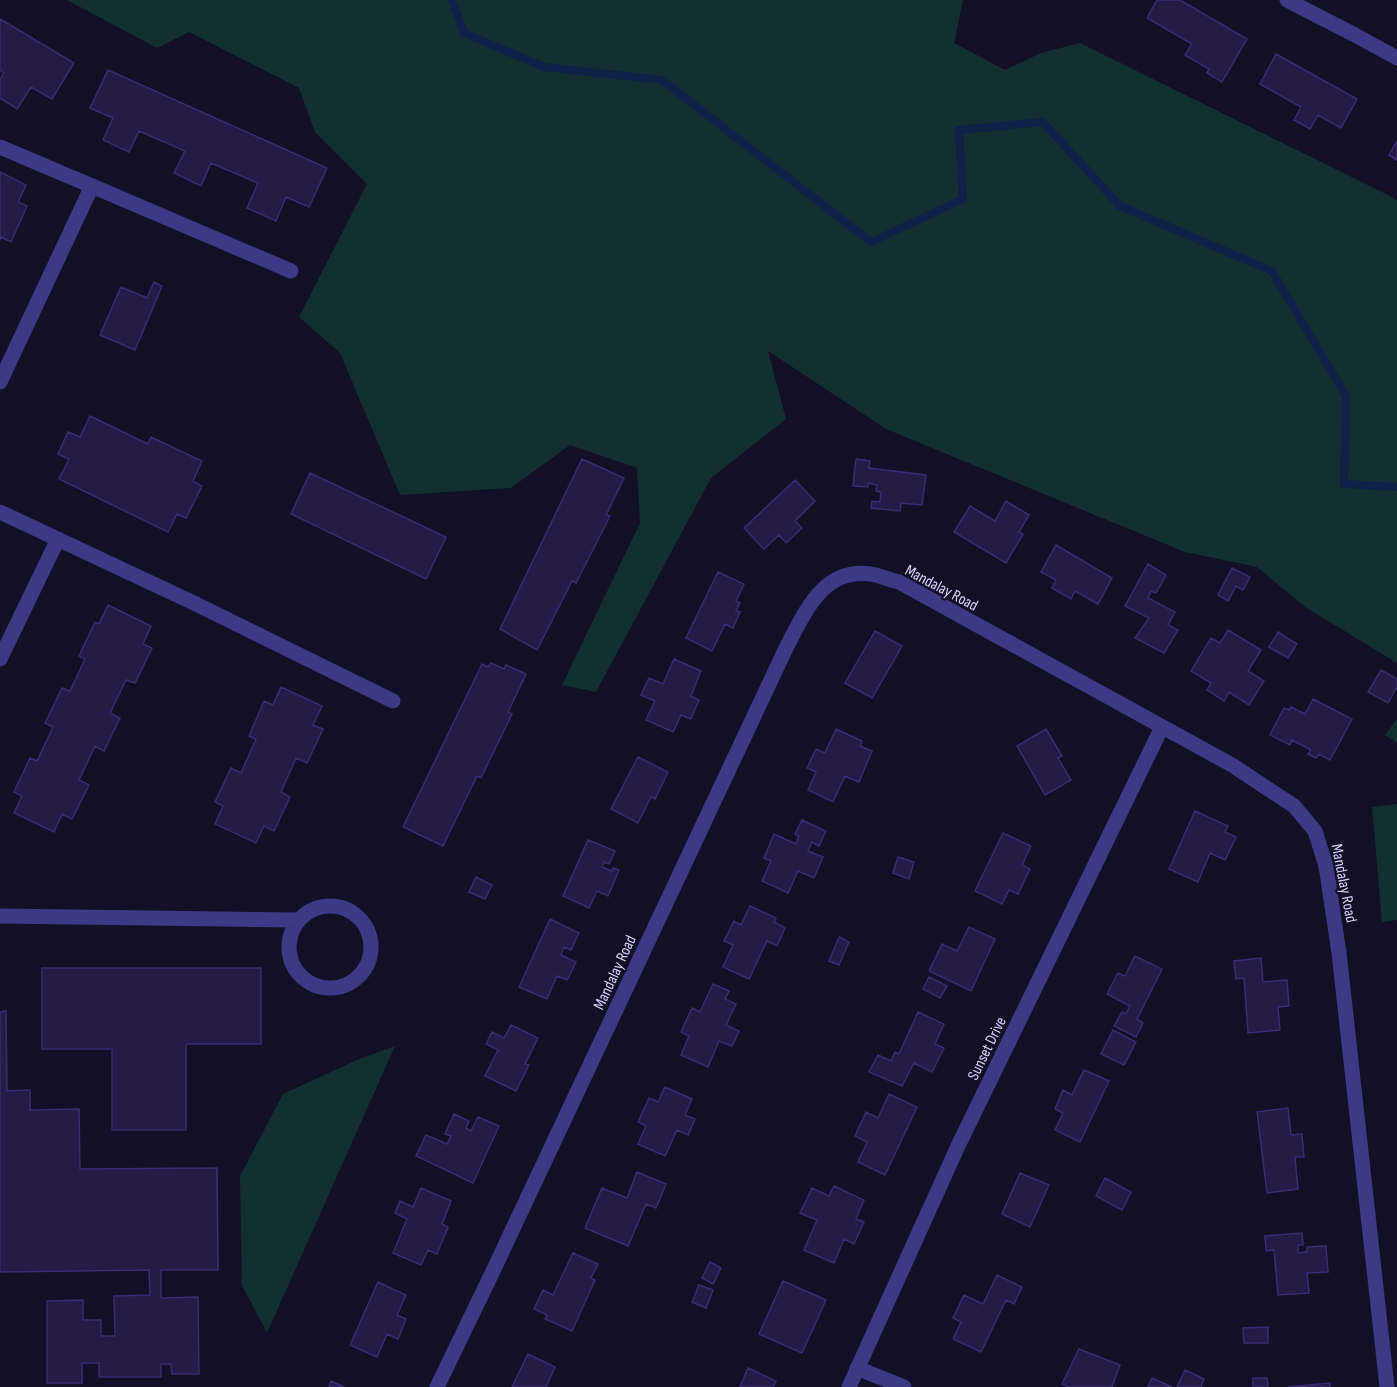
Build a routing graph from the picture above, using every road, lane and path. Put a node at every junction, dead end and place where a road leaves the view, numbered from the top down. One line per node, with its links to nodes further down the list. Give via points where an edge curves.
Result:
1 (1287, 0): 2 (street)
2 (1397, 58)
3 (0, 147): 4 (street)
4 (92, 186): 5 (street); 6 (street)
5 (291, 271)
6 (0, 382)
7 (0, 512): 8 (street)
8 (58, 539): 9 (street); 10 (street)
9 (0, 659)
10 (393, 701)
11 (1162, 727): 14 (street, Sunset Drive, via 958,1146); 15 (street, Mandalay Road, via 898,582 854,574 823,589 806,610 787,646); 18 (street, Mandalay Road, via 1232,765 1294,806 1316,831 1326,866 1339,953)
12 (0, 916): 13 (street)
13 (299, 920): 13 (street, via 323,906 337,906 361,919 371,945 364,971 342,986 329,988 304,980 295,970 288,944)
14 (857, 1368): 16 (street, Sunset Drive); 17 (street)
15 (437, 1387)
16 (849, 1387)
17 (904, 1387)
18 (1387, 1387)

